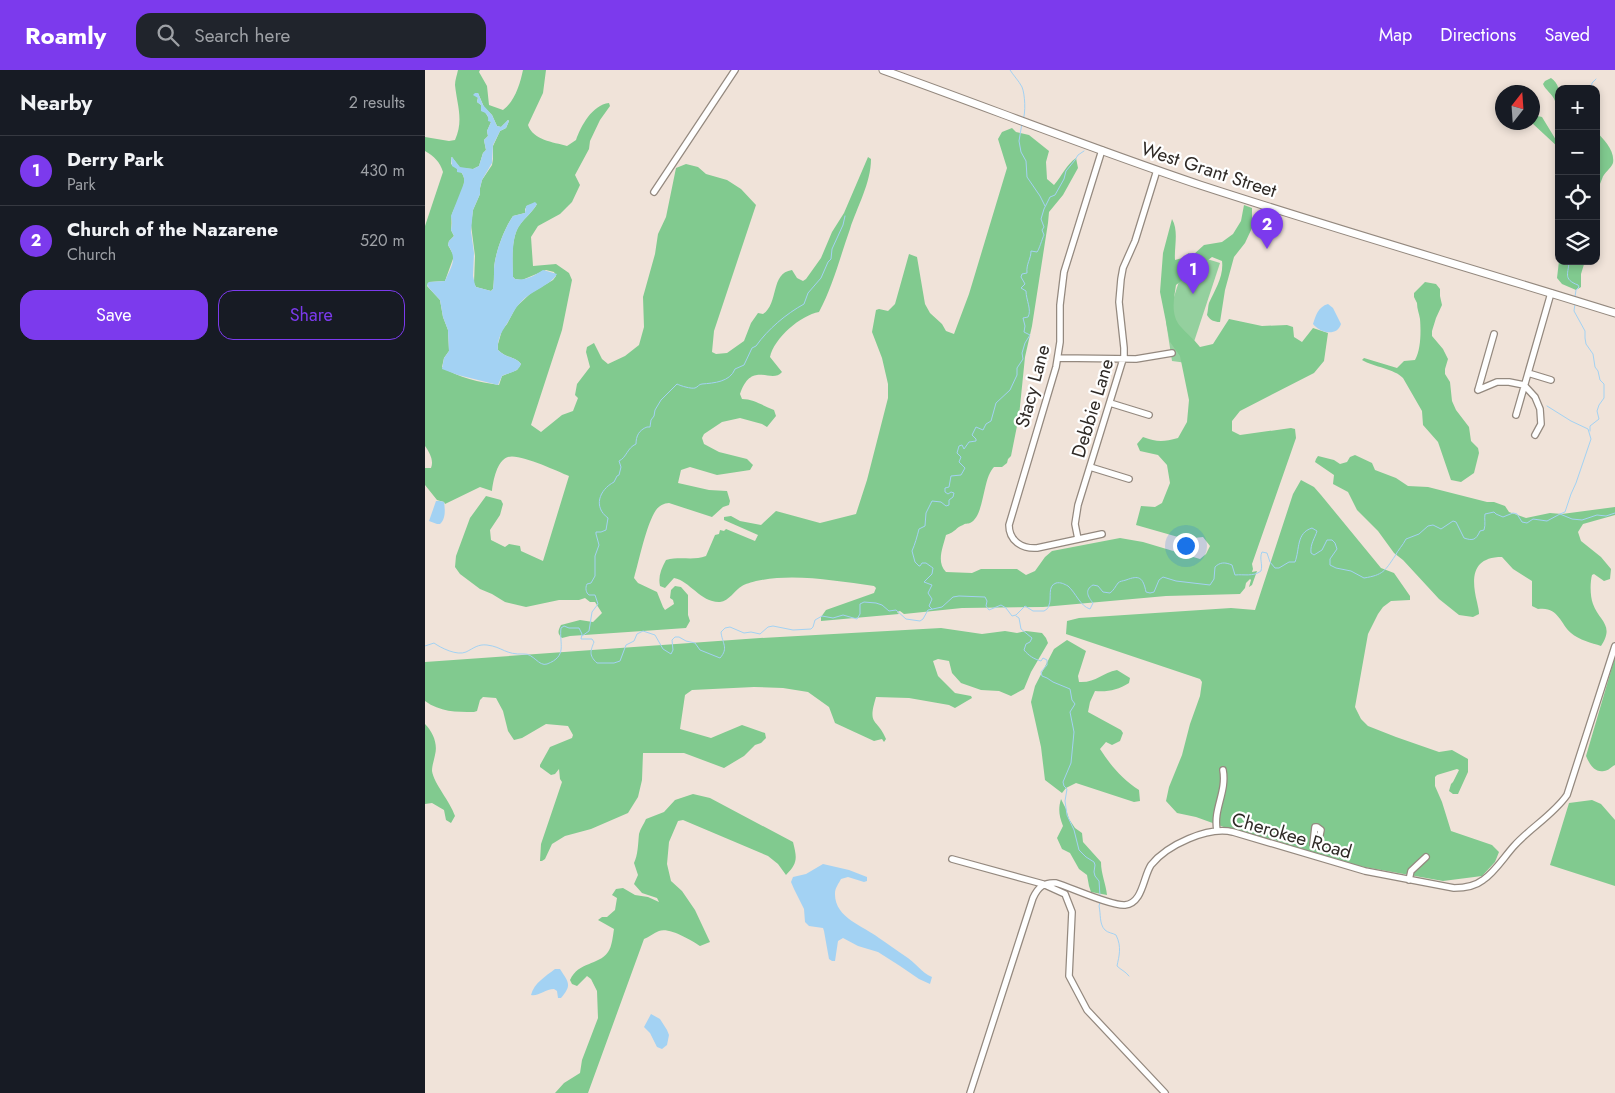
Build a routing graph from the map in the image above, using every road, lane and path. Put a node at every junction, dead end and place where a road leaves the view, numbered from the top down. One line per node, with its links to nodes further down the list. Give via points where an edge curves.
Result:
1 (735, 70): 5 (street)
2 (883, 70): 3 (main road, West Grant Street)
3 (1102, 150): 4 (main road, West Grant Street); 10 (street, Stacy Lane, via 1064,272)
4 (1157, 170): 6 (main road, West Grant Street); 11 (street, Debbie Lane, via 1123,268 1119,302)
5 (654, 192)
6 (1551, 293): 7 (main road, West Grant Street); 12 (street)
7 (1615, 313)
8 (1494, 334): 14 (street, via 1478,390 1497,382)
9 (1172, 353): 11 (street)
10 (1058, 358): 11 (street); 22 (street, Stacy Lane, via 1009,529 1012,537 1028,548)
11 (1123, 360): 15 (street, Debbie Lane)
12 (1528, 373): 13 (street); 14 (street)
13 (1551, 380)
14 (1524, 385): 17 (street); 18 (street, via 1540,409 1541,424)
15 (1110, 403): 16 (street); 19 (street, Debbie Lane)
16 (1149, 415)
17 (1516, 415)
18 (1535, 435)
19 (1090, 467): 20 (street); 22 (street, Debbie Lane, via 1076,511)
20 (1129, 479)
21 (1102, 534): 22 (street, Stacy Lane)
22 (1078, 539)
23 (1615, 646): 30 (street, Cherokee Road, via 1563,800 1477,884 1453,888)
24 (1223, 770): 25 (street)
25 (1217, 830): 27 (street, Cherokee Road); 31 (street, Cherokee Road, via 1189,840 1161,856 1148,870 1138,897 1128,904 1112,902 1056,883)
26 (1313, 844): 27 (street)
27 (1310, 856): 30 (street, Cherokee Road)
28 (1426, 857): 30 (street, via 1411,871)
29 (952, 859): 31 (street)
30 (1409, 880)
31 (1043, 884): 32 (street, via 1033,898); 33 (street, via 1065,894 1072,912 1069,976 1087,1010)
32 (970, 1093)
33 (1165, 1093)

